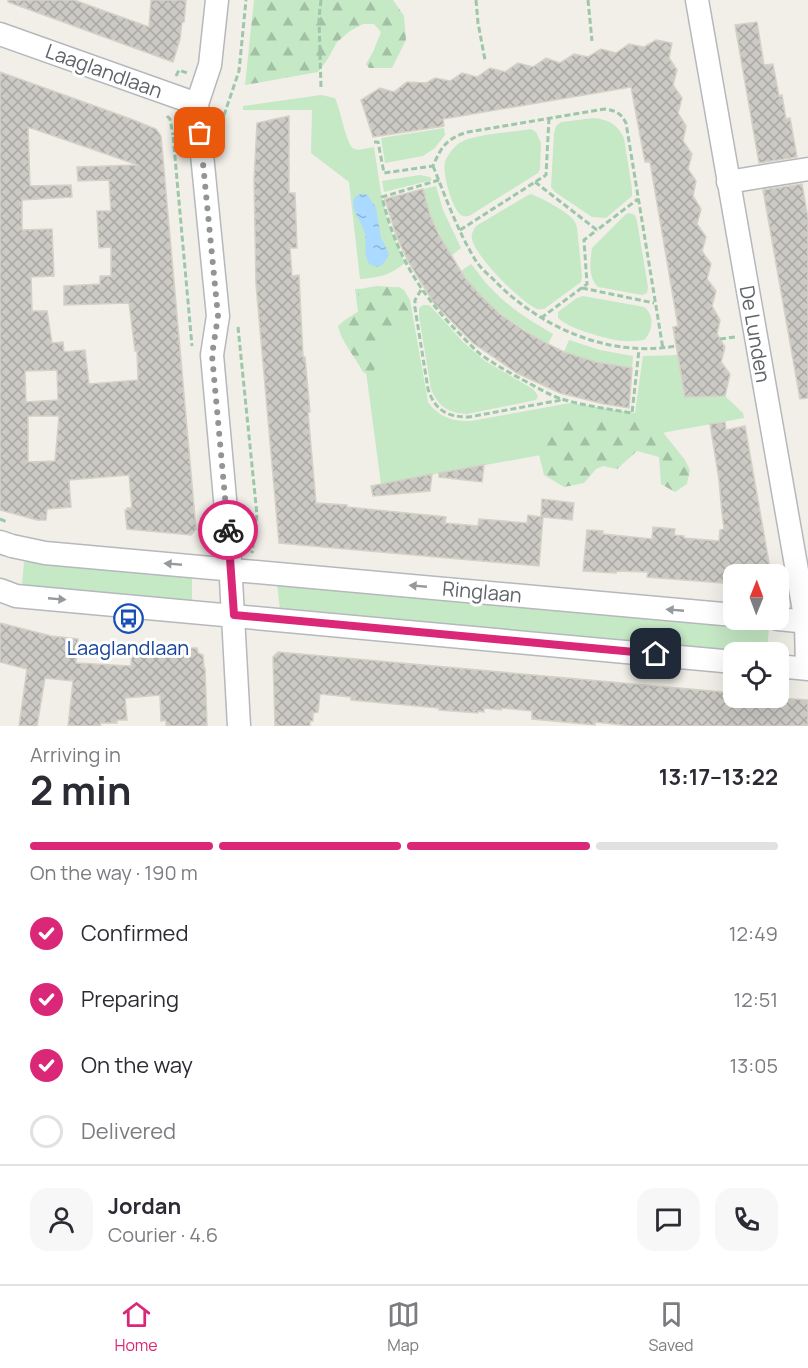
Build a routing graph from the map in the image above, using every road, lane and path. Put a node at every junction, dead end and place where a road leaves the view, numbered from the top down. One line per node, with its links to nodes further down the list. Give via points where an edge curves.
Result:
1 (217, 0): 11 (street, via 210,65)
2 (246, 0): 13 (path, via 239,71)
3 (321, 0): 10 (path)
4 (476, 0): 9 (path)
5 (588, 0): 8 (path)
6 (697, 0): 19 (street, De Lunden)
7 (0, 34): 11 (street, Laaglandlaan)
8 (592, 41)
9 (485, 60)
10 (321, 88)
11 (197, 104): 13 (street)
12 (549, 118): 15 (path, via 456,136 445,144); 18 (path, via 546,175); 20 (path, via 605,109 621,114 626,123)
13 (209, 132): 29 (path, via 173,135); 34 (street, via 218,316 212,355)
14 (374, 142): 15 (path, via 378,142 384,173)
15 (433, 166): 17 (path)
16 (808, 169): 19 (street)
17 (439, 180): 21 (path); 24 (path, via 382,197 407,268)
18 (535, 182): 21 (path); 22 (path)
19 (728, 182): 39 (street, De Lunden)
20 (638, 199): 22 (path); 25 (path)
21 (460, 230): 27 (path, via 477,264)
22 (597, 230): 23 (path, via 584,240 587,284)
23 (582, 288): 25 (path); 27 (path)
24 (422, 290): 32 (path, via 478,352 500,368); 32 (path, via 415,308 428,389 441,409 469,417)
25 (655, 303): 30 (path)
26 (237, 317): 34 (path, via 257,514 252,550)
27 (541, 318): 31 (path, via 591,341)
28 (676, 346): 30 (path)
29 (192, 347)
30 (663, 349): 31 (path)
31 (639, 350): 32 (path, via 632,413)
32 (564, 400)
33 (0, 542): 34 (street, Ringlaan, one-way to 33, via 45,553)
34 (241, 570): 36 (street, Ringlaan, one-way to 34); 37 (street)
35 (0, 590): 37 (street, one-way to 37, via 16,596)
36 (723, 614)
37 (234, 615): 40 (street); 43 (street)
38 (789, 620): 39 (street)
39 (807, 622): 42 (street, De Lunden)
40 (723, 661)
41 (789, 667): 42 (street)
42 (807, 669)
43 (238, 726)

